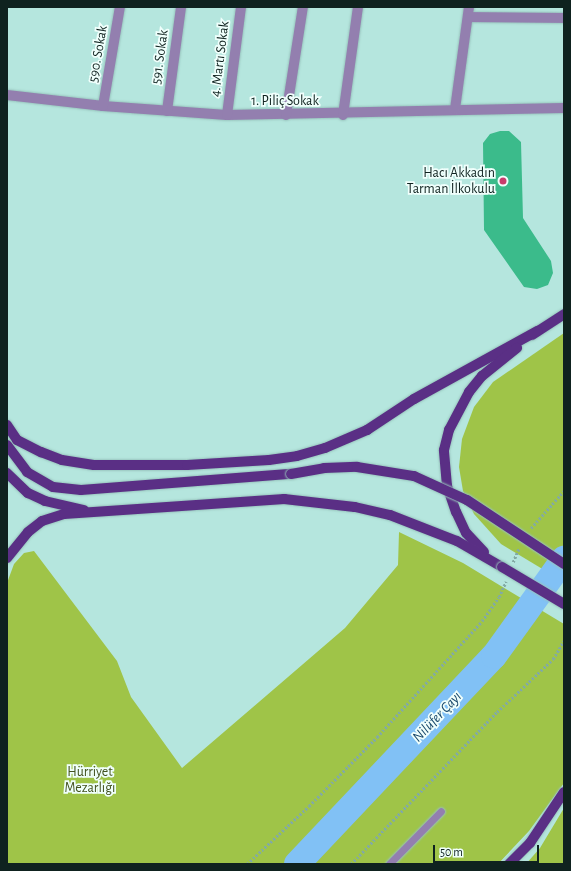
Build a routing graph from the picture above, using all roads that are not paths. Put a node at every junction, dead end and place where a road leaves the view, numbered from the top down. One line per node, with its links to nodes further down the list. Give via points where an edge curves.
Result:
1 (120, 7): 10 (street, 590. Sokak)
2 (181, 7): 13 (street, 591. Sokak)
3 (241, 7): 15 (street, 4. Martı Sokak)
4 (303, 7): 16 (street)
5 (358, 7): 14 (street)
6 (558, 7): 8 (street)
7 (469, 12): 8 (street); 12 (street)
8 (560, 18)
9 (7, 95): 10 (street, 1. Piliç Sokak)
10 (103, 106): 13 (street, 1. Piliç Sokak)
11 (564, 108): 12 (street, 1. Piliç Sokak)
12 (455, 109): 14 (street, 1. Piliç Sokak)
13 (167, 111): 15 (street, 1. Piliç Sokak)
14 (342, 114): 16 (street, 1. Piliç Sokak)
15 (227, 115): 16 (street, 1. Piliç Sokak)
16 (286, 115)
17 (564, 314): 18 (main road)
18 (537, 331): 19 (main road, via 414,399 367,430 325,448 297,456 187,465 94,464 62,460 41,452 17,440); 25 (main road, via 482,376 469,392 457,411 444,450 447,486 456,512 476,546)
19 (7, 425)
20 (7, 445): 24 (main road, bridge, via 27,472 53,487 81,490 291,474 324,468 357,467 414,476 467,500)
21 (7, 473): 22 (main road, via 28,493 45,501)
22 (94, 512): 23 (main road, via 64,514 42,521 28,532); 25 (main road, via 284,499 321,501 362,508 422,526 457,541)
23 (7, 558)
24 (564, 564)
25 (506, 568): 26 (main road, bridge)
26 (564, 604)
27 (564, 792): 30 (main road, via 530,843)
28 (441, 811): 29 (lane)
29 (389, 864)
30 (509, 864)

